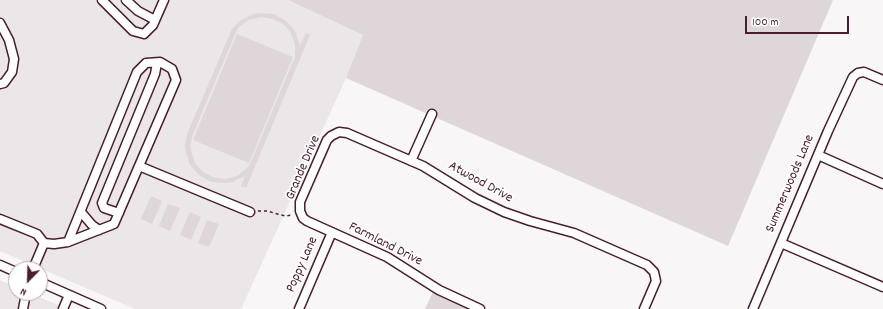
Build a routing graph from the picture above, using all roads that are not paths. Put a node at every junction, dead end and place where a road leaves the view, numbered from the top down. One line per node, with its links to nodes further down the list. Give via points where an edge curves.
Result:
1 (102, 0): 4 (street, via 133,31 144,34)
2 (126, 0): 4 (street, via 138,11)
3 (164, 0): 4 (street)
4 (155, 20)
5 (0, 23): 8 (street, via 9,40 14,59 12,72 4,83)
6 (157, 62): 13 (street, via 172,69 176,80); 15 (street, via 146,63 137,72); 17 (street, via 155,74 102,203 104,208)
7 (883, 80): 11 (street, Summerwoods Lane, via 865,72 858,73 852,78)
8 (0, 84)
9 (432, 114): 12 (street)
10 (334, 134): 12 (street, Atwood Drive, via 347,133); 18 (street, Grande Drive, via 328,140 300,202)
11 (818, 155): 14 (street); 24 (street, Summerwoods Lane)
12 (411, 161): 33 (street, Atwood Drive, via 489,205 522,219 585,237 647,265 653,270 655,284)
13 (139, 166): 16 (street); 17 (street)
14 (883, 184)
15 (81, 212): 20 (street); 22 (street)
16 (250, 212)
17 (119, 213): 20 (street, via 114,224)
18 (301, 214): 21 (street, Farmland Drive, via 307,221)
19 (0, 219): 23 (street, via 37,234)
20 (99, 230): 22 (street)
21 (332, 232): 31 (street, Poppy Lane); 32 (street, Farmland Drive, via 387,257 444,292)
22 (68, 242): 23 (street)
23 (44, 243): 25 (street)
24 (780, 243): 27 (street); 34 (street, Summerwoods Lane)
25 (36, 261)
26 (48, 286): 28 (street)
27 (883, 287)
28 (69, 295): 29 (street); 30 (street)
29 (63, 309)
30 (101, 309)
31 (298, 309)
32 (480, 309)
33 (644, 309)
34 (752, 309)

